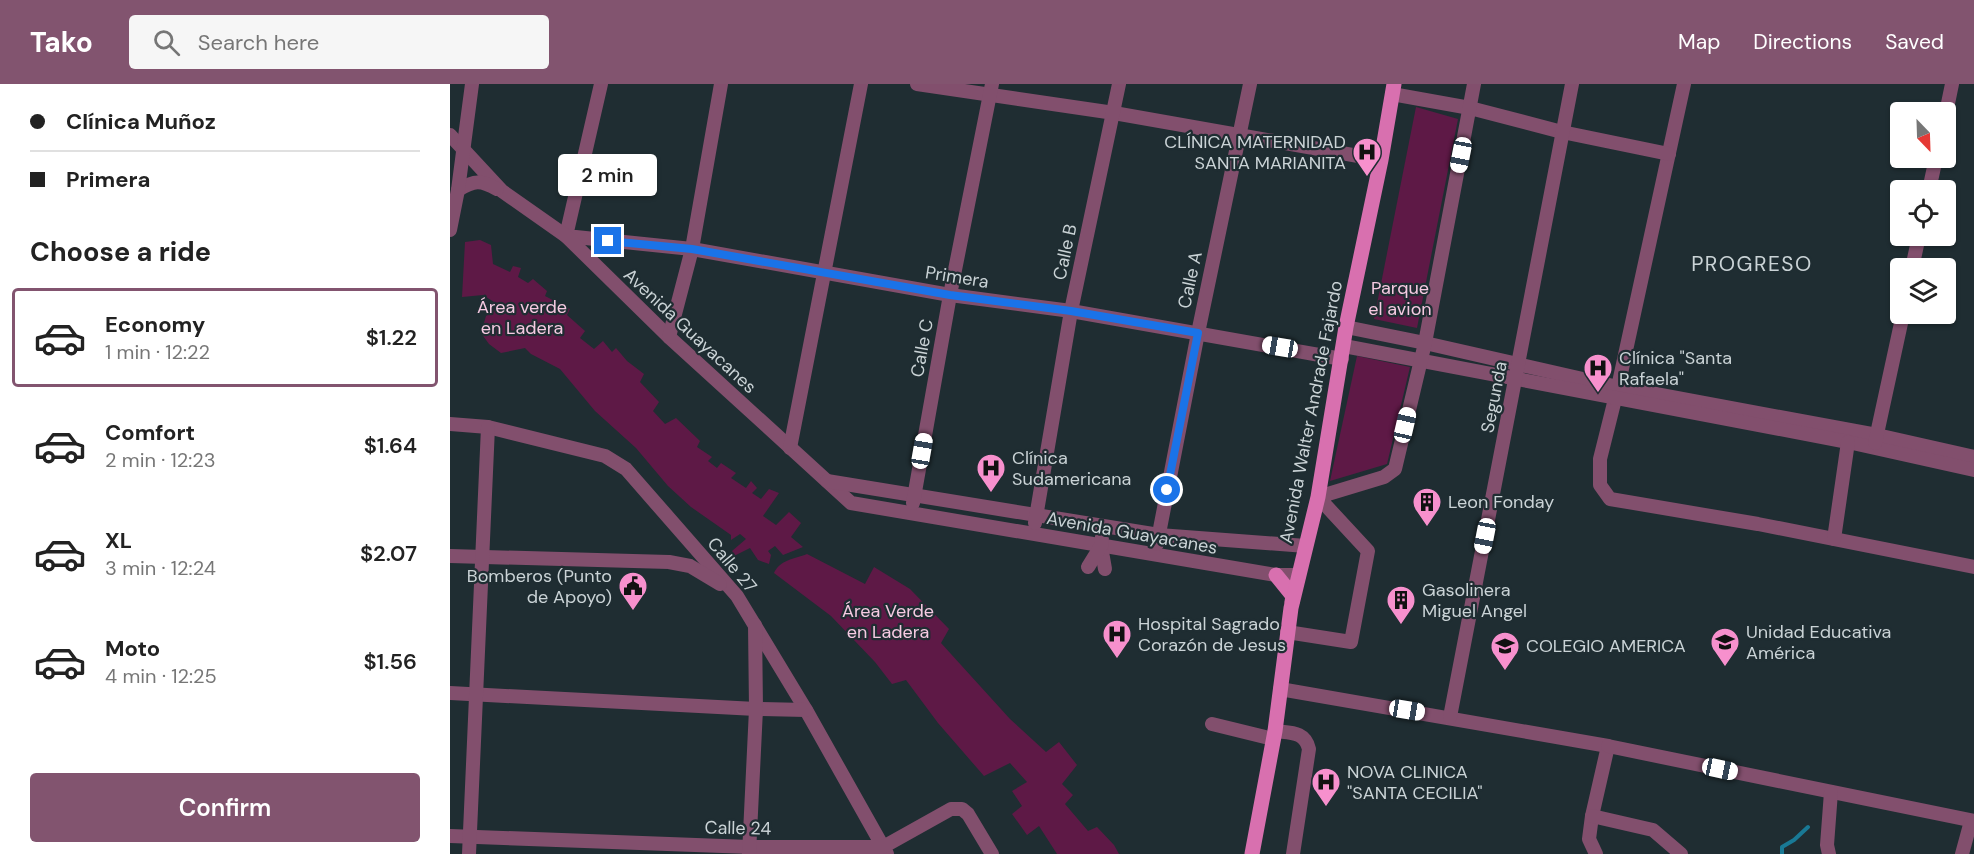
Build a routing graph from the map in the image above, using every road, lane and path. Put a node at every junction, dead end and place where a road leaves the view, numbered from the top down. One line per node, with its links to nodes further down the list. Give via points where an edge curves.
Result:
1 (472, 84): 20 (street)
2 (601, 84): 26 (street)
3 (721, 84): 27 (street)
4 (861, 84): 28 (street)
5 (917, 84): 13 (street)
6 (1119, 84): 16 (street, Calle B)
7 (1250, 84): 19 (street, Calle A)
8 (1474, 84): 15 (street)
9 (1572, 84): 17 (street, Segunda)
10 (1684, 84): 21 (street)
11 (1952, 84): 14 (street)
12 (1393, 89): 15 (street); 22 (main road, Avenida Walter Andrade Fajardo)
13 (991, 90): 16 (street); 29 (street, Calle C)
14 (1948, 102)
15 (1470, 108): 17 (street); 35 (street)
16 (1114, 113): 19 (street); 30 (street, Calle B)
17 (1562, 132): 21 (street); 38 (street, Segunda)
18 (450, 135): 20 (street, Avenida Guayacanes)
19 (1240, 135): 22 (street); 33 (street, Calle A)
20 (464, 149): 23 (street); 24 (street, Avenida Guayacanes)
21 (1669, 154): 39 (street)
22 (1381, 160): 32 (main road, Avenida Walter Andrade Fajardo)
23 (458, 190): 24 (street, via 484,182); 25 (street)
24 (502, 191): 26 (street, Avenida Guayacanes)
25 (450, 230)
26 (566, 236): 27 (street, Primera); 34 (street, Avenida Guayacanes)
27 (692, 249): 28 (street, Primera); 34 (street)
28 (824, 274): 29 (street, Primera); 44 (street)
29 (950, 295): 30 (street, Primera); 48 (street, Calle C)
30 (1071, 311): 33 (street, Primera); 51 (street, Calle B)
31 (1901, 324): 42 (street)
32 (1346, 327): 35 (street); 36 (main road, Avenida Walter Andrade Fajardo)
33 (1198, 333): 36 (street, Primera); 54 (street, Calle A)
34 (669, 338): 44 (street, Avenida Guayacanes)
35 (1425, 343): 37 (street); 38 (street)
36 (1343, 352): 37 (street, Primera); 49 (main road, Avenida Walter Andrade Fajardo)
37 (1421, 360): 38 (street, Primera); 49 (street, via 1395,469 1384,477)
38 (1517, 372): 39 (street); 75 (street, Segunda)
39 (1617, 392): 42 (street); 43 (street); 55 (street, via 1600,459 1600,485 1610,499)
40 (450, 424): 41 (street, Calle 27)
41 (488, 427): 60 (street); 66 (street, Calle 27, via 617,462)
42 (1875, 441): 43 (street); 45 (street); 46 (street)
43 (1848, 442): 55 (street)
44 (790, 448): 47 (street, Avenida Guayacanes)
45 (1974, 457)
46 (1974, 470)
47 (826, 481): 48 (street, Avenida Guayacanes); 50 (street, Avenida Guayacanes, via 851,503)
48 (914, 495): 50 (street, Calle C); 51 (street, Avenida Guayacanes)
49 (1318, 497): 57 (main road, Avenida Walter Andrade Fajardo); 69 (street, via 1368,551 1351,642)
50 (912, 514): 53 (street, Avenida Guayacanes)
51 (1037, 515): 52 (street, Avenida Guayacanes); 53 (street, Calle B)
52 (1104, 526): 54 (street, Avenida Guayacanes); 56 (street)
53 (1033, 534): 56 (street, Avenida Guayacanes)
54 (1159, 535): 57 (street, Avenida Guayacanes); 58 (street, Calle A)
55 (1834, 539): 62 (street)
56 (1101, 546): 58 (street, Avenida Guayacanes); 61 (street); 63 (street)
57 (1306, 546): 64 (main road, Avenida Walter Andrade Fajardo)
58 (1155, 555): 65 (street, Avenida Guayacanes)
59 (450, 556): 60 (street)
60 (482, 556): 66 (street, via 669,562 690,566); 72 (street)
61 (1088, 567)
62 (1974, 567)
63 (1105, 569)
64 (1299, 574): 65 (street, Avenida Guayacanes); 67 (main road, Avenida Walter Andrade Fajardo)
65 (1276, 575): 67 (main road, via 1293,596)
66 (737, 596): 68 (street, Calle 27)
67 (1291, 608): 69 (main road, Avenida Walter Andrade Fajardo)
68 (756, 625): 73 (street); 74 (street, Calle 27)
69 (1287, 632): 70 (main road, Avenida Walter Andrade Fajardo)
70 (1280, 689): 75 (street); 77 (main road, Avenida Walter Andrade Fajardo)
71 (450, 693): 72 (street)
72 (475, 695): 73 (street); 83 (street)
73 (756, 709): 74 (street); 85 (street)
74 (806, 710): 86 (street, Calle 27)
75 (1450, 717): 78 (street)
76 (1212, 724): 77 (street)
77 (1274, 735): 89 (main road, Avenida Walter Andrade Fajardo); 90 (street, via 1302,735 1309,749)
78 (1608, 746): 79 (street); 80 (street)
79 (1831, 792): 81 (street); 93 (street)
80 (1592, 816): 84 (street, via 1653,830); 91 (street, via 1590,839)
81 (1973, 821): 94 (street)
82 (450, 836): 83 (street, Calle 24)
83 (469, 837): 85 (street, Calle 24); 87 (street)
84 (1669, 848): 92 (street)
85 (750, 850): 86 (street, Calle 24)
86 (885, 850): 88 (street, via 941,813 962,809)
87 (469, 854)
88 (992, 854)
89 (1252, 854)
90 (1293, 854)
91 (1596, 854)
92 (1681, 854)
93 (1829, 854)
94 (1962, 854)

